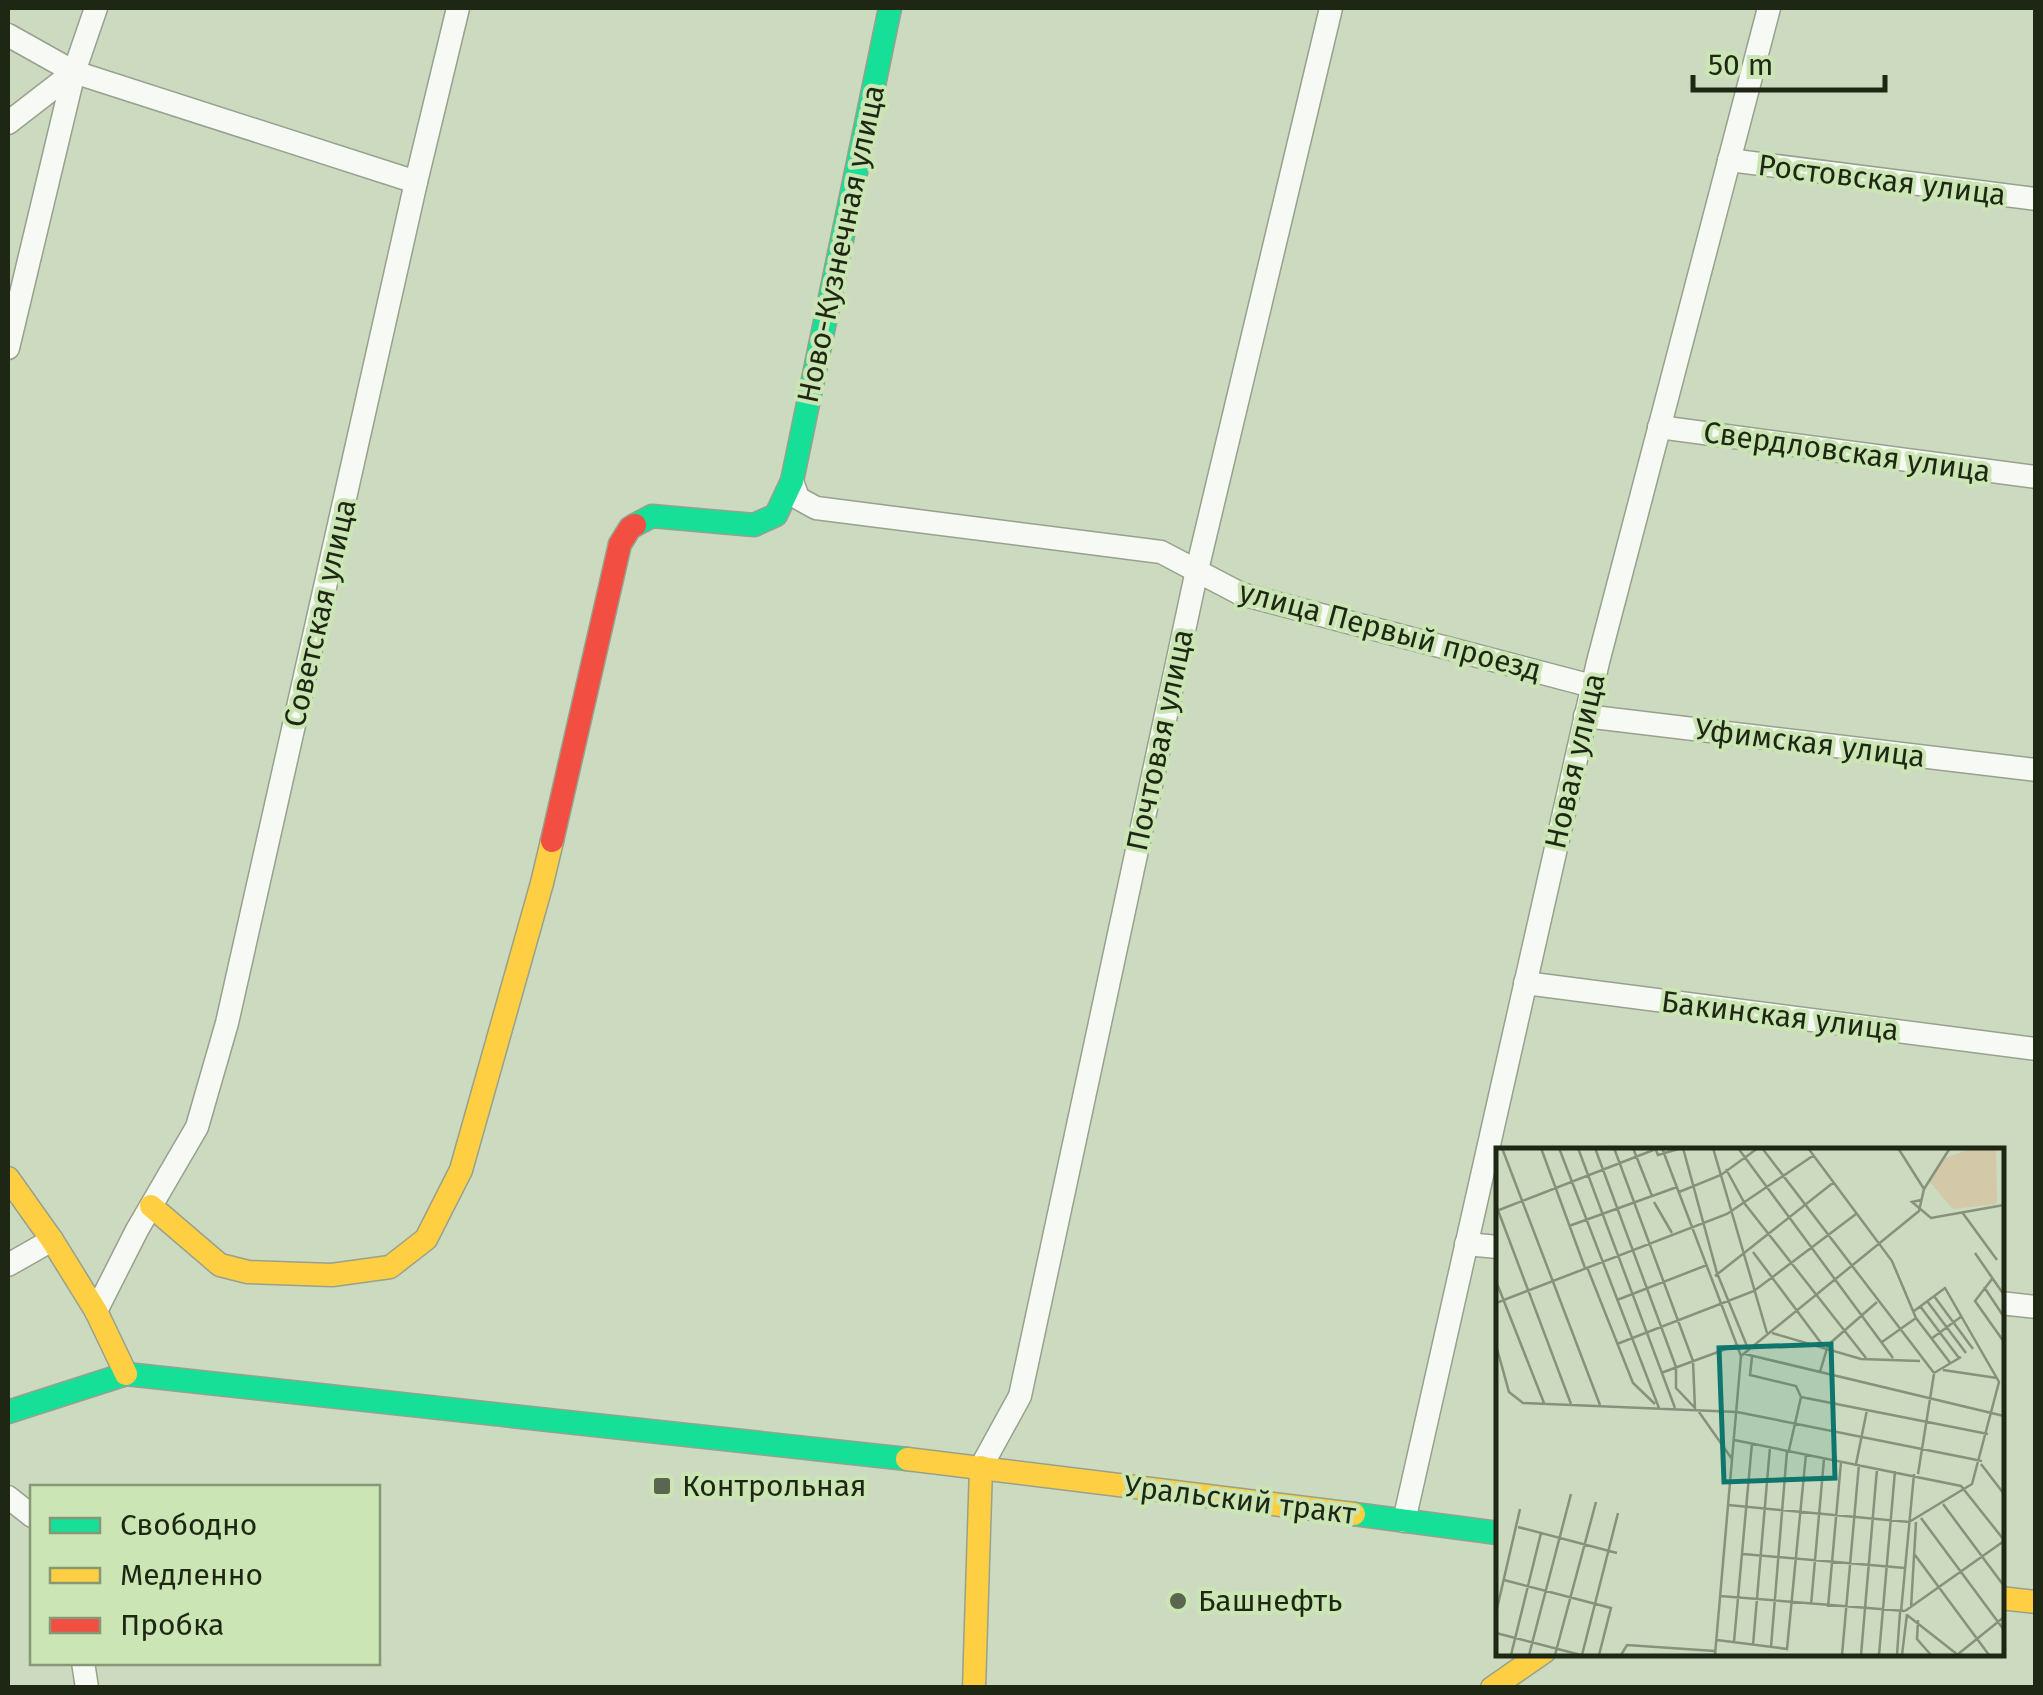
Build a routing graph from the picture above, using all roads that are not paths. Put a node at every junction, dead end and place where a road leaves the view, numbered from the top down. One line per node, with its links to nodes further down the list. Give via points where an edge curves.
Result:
1 (96, 8): 7 (street)
2 (458, 8): 10 (street, Советская улица)
3 (890, 8): 15 (main road, Ново-Кузнечная улица)
4 (1331, 8): 16 (street, Почтовая улица)
5 (1769, 8): 9 (street, Новая улица)
6 (8, 35): 7 (street)
7 (74, 72): 8 (street); 10 (street); 12 (street)
8 (8, 123)
9 (1729, 160): 11 (street, Ростовская улица); 13 (street, Новая улица)
10 (416, 182): 23 (street, Советская улица, via 227,1024 197,1127)
11 (2036, 200)
12 (8, 348)
13 (1659, 427): 14 (street, Свердловская улица); 17 (street, Новая улица)
14 (2036, 477)
15 (792, 482): 16 (street, улица Первый проезд, via 798,498 816,508 1161,552); 23 (main road, via 776,514 754,525 652,516 630,528 620,544 542,883 461,1170 426,1239 390,1267 332,1275 248,1272 220,1266)
16 (1197, 570): 17 (street, улица Первый проезд, via 1242,594); 33 (street, Почтовая улица, via 1020,1396)
17 (1592, 686): 18 (street, Новая улица)
18 (1585, 716): 19 (street, Уфимская улица); 20 (street, Новая улица)
19 (2036, 770)
20 (1525, 983): 21 (street, Бакинская улица); 25 (street, Новая улица)
21 (2036, 1049)
22 (8, 1178): 24 (main road)
23 (151, 1206): 30 (street, Советская улица)
24 (52, 1240): 27 (street); 30 (main road)
25 (1466, 1244): 26 (street); 36 (street, Новая улица)
26 (1496, 1247)
27 (8, 1264)
28 (2003, 1303): 29 (street)
29 (2036, 1307)
30 (96, 1311): 31 (main road)
31 (126, 1374): 32 (main road); 33 (main road, Уральский тракт)
32 (8, 1412)
33 (981, 1467): 36 (main road, Уральский тракт); 41 (main road)
34 (8, 1497): 35 (street)
35 (30, 1514)
36 (1404, 1521): 37 (main road, Уральский тракт)
37 (1496, 1533)
38 (2003, 1598): 39 (main road)
39 (2036, 1602)
40 (1540, 1655): 42 (main road)
41 (974, 1688)
42 (1492, 1688)

